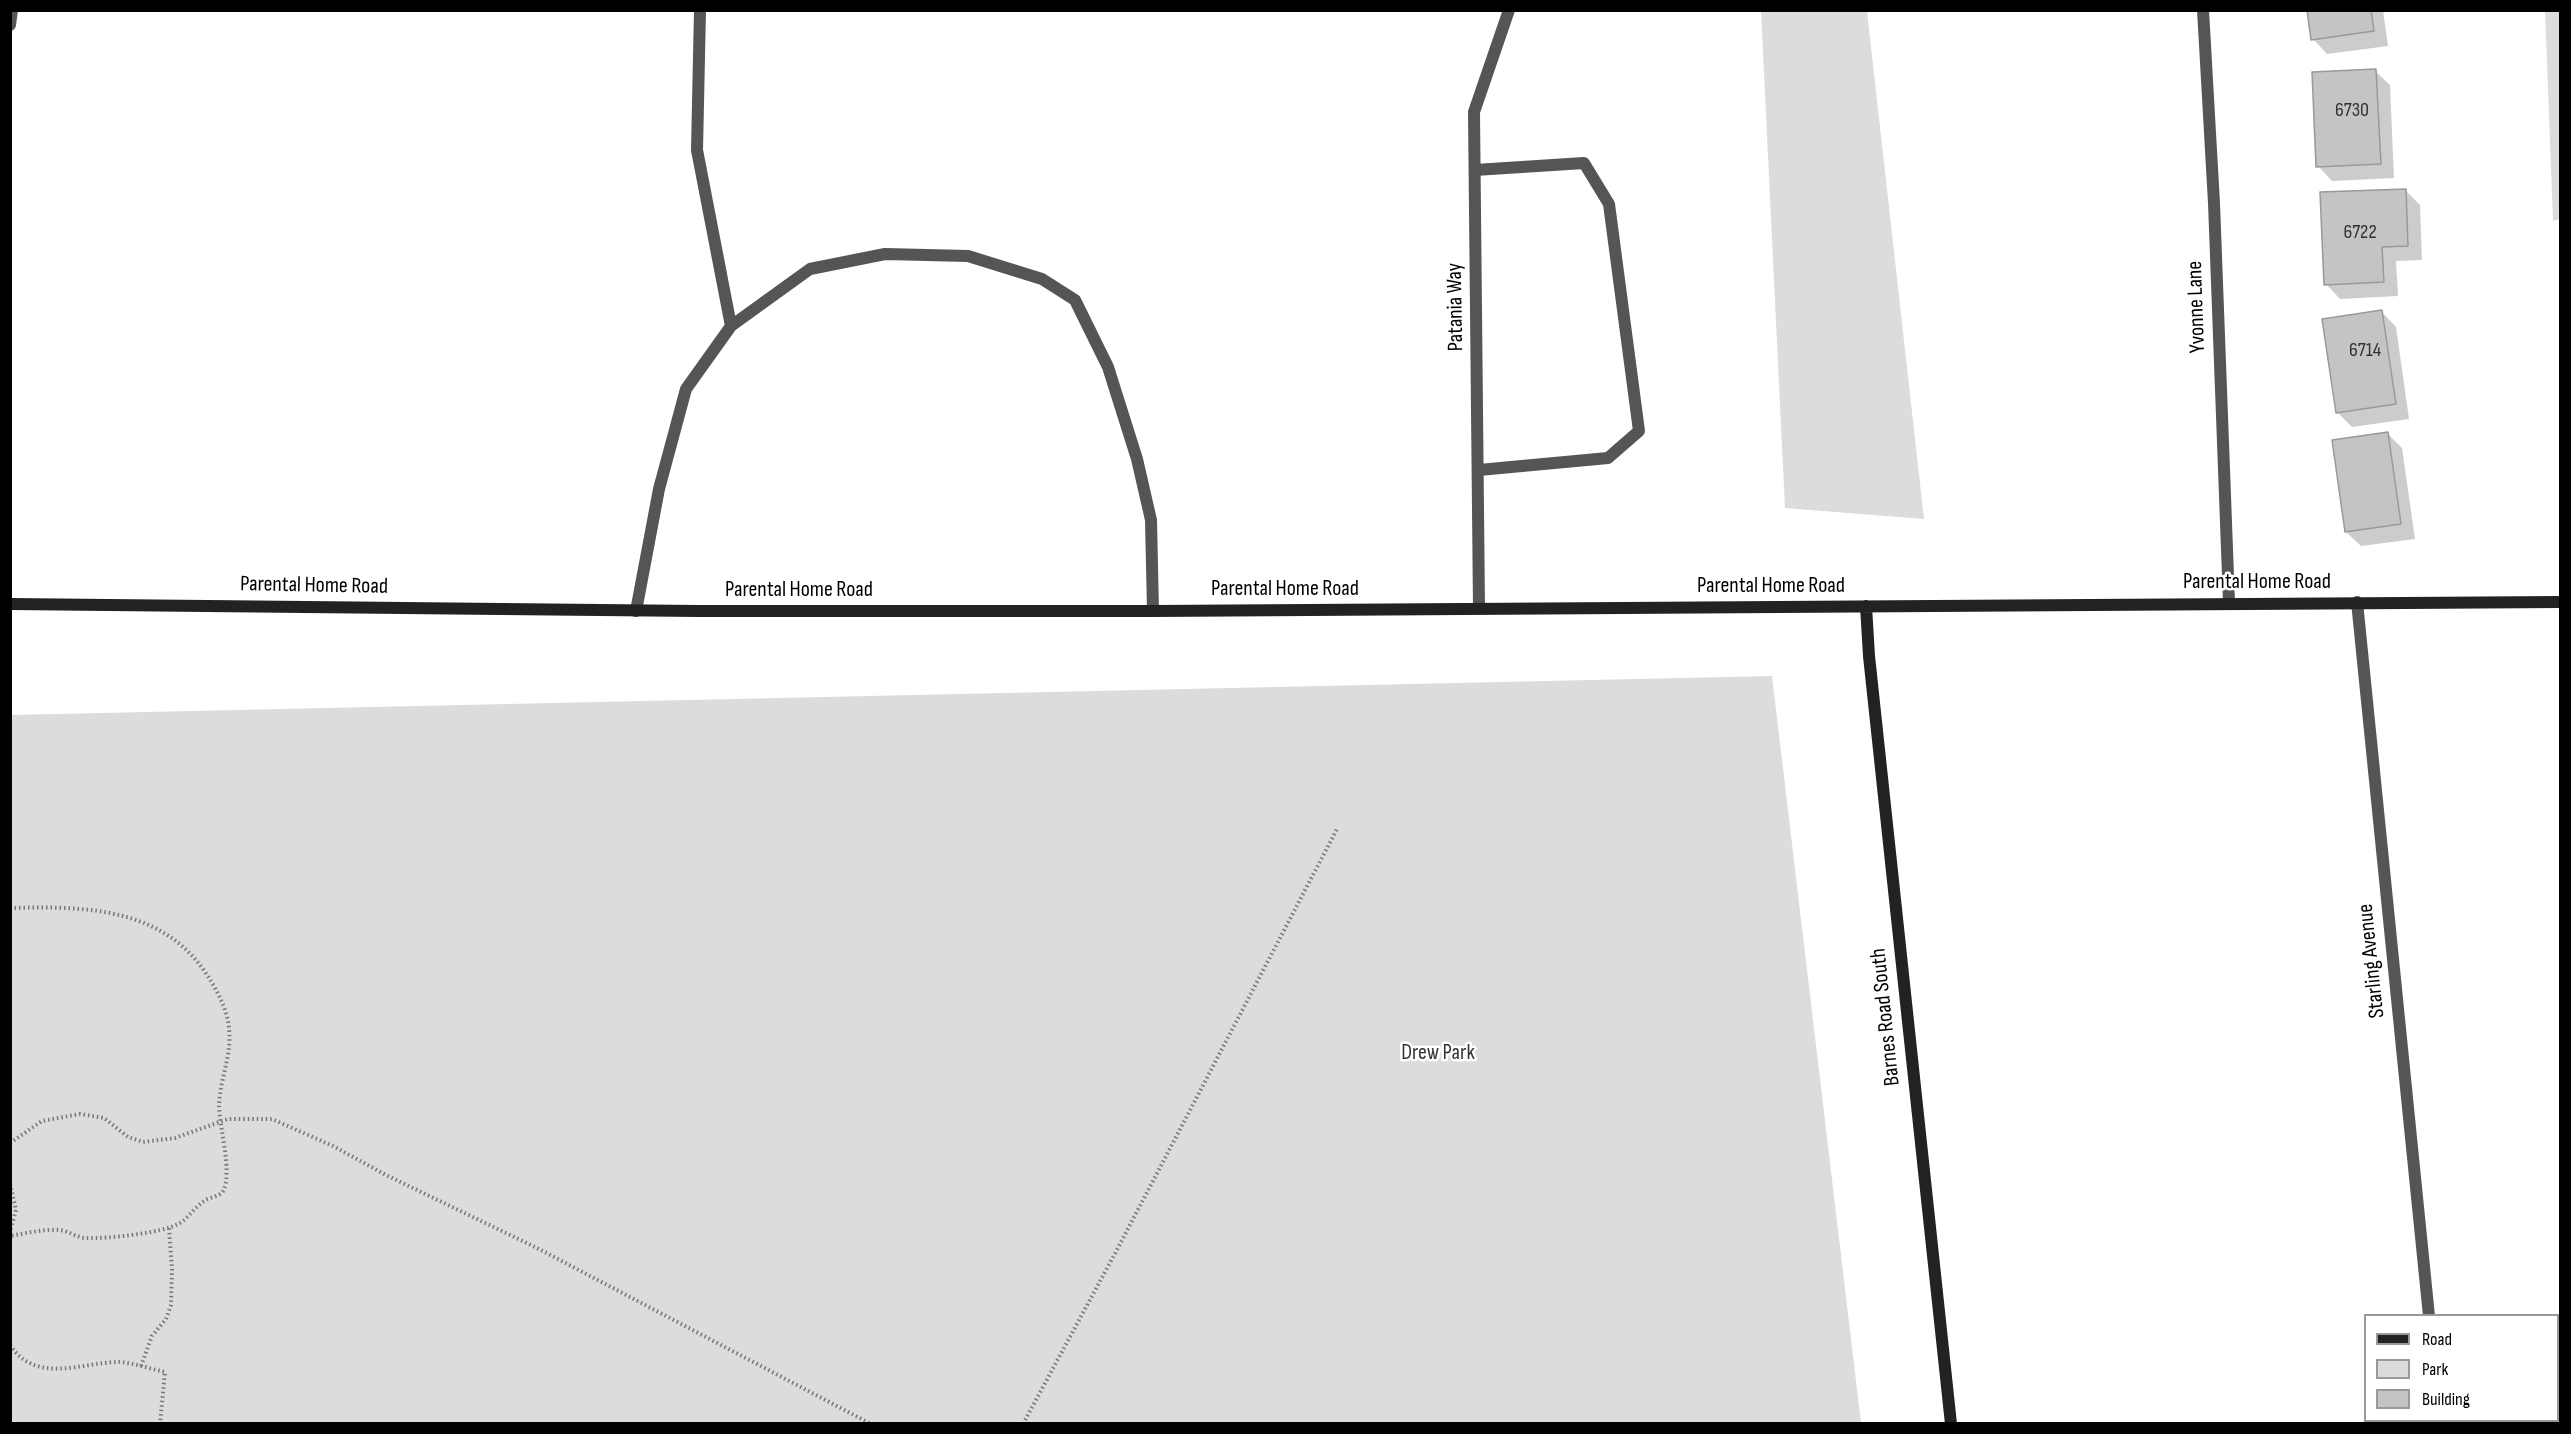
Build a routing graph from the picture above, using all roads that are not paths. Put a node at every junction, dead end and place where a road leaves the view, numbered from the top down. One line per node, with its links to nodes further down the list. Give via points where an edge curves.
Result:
1 (12, 10): 5 (street)
2 (700, 10): 7 (street, via 697,150)
3 (1509, 10): 6 (street, Patania Way, via 1474,112)
4 (2203, 10): 9 (street, Yvonne Lane)
5 (10, 25)
6 (1476, 170): 8 (street, Patania Way); 8 (street, via 1584,163 1609,204 1639,431 1608,458)
7 (731, 326): 15 (street, via 686,389 659,489); 16 (street, via 810,269 885,254 968,256 1041,279 1076,300 1108,367 1137,459 1151,520)
8 (1479, 470): 14 (street, Patania Way)
9 (2229, 602): 10 (main road, Parental Home Road); 13 (main road, Parental Home Road)
10 (2357, 602): 11 (main road, Parental Home Road); 17 (street, Starling Avenue)
11 (2560, 602)
12 (10, 604): 15 (main road, Parental Home Road)
13 (1866, 606): 14 (main road, Parental Home Road); 18 (main road, Barnes Road South)
14 (1479, 608): 16 (main road, Parental Home Road)
15 (636, 611): 16 (main road, Parental Home Road)
16 (1153, 611)
17 (2428, 1314)
18 (1951, 1424)

